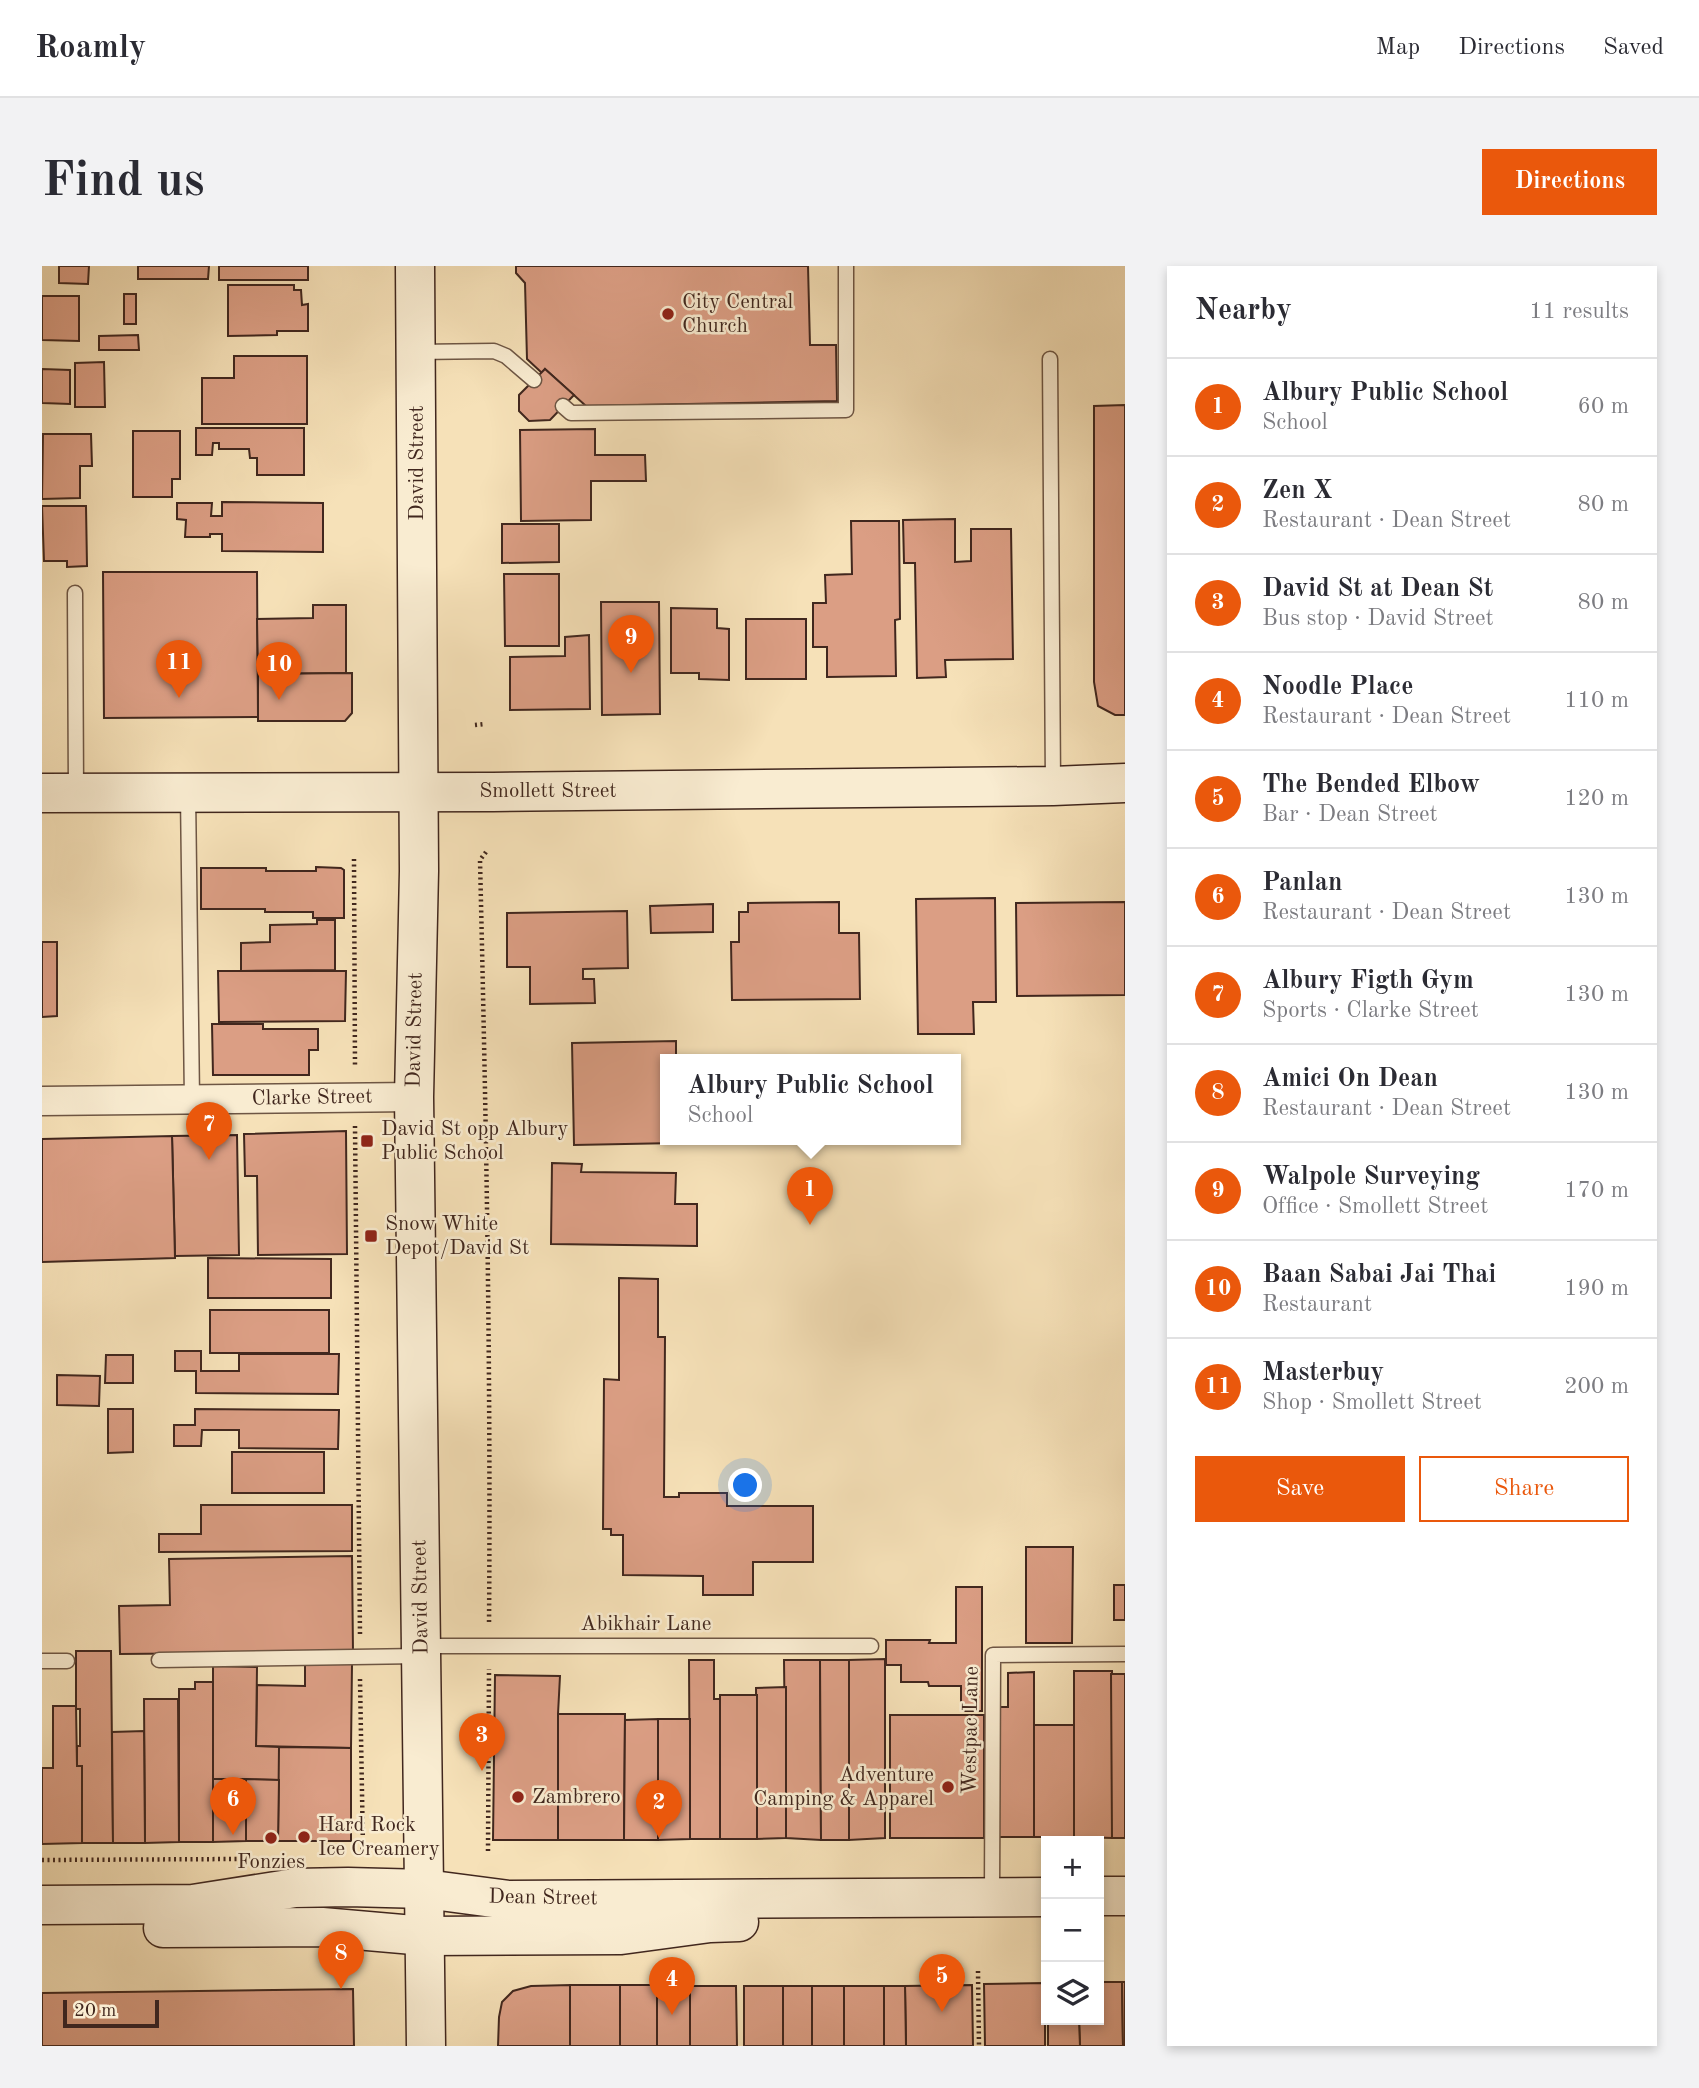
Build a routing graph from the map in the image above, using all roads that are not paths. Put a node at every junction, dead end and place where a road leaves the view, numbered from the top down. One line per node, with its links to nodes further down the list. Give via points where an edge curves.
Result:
1 (415, 266): 3 (main road, David Street)
2 (846, 266): 6 (lane, via 846,410 571,413)
3 (416, 352): 5 (lane, via 494,351); 12 (main road, David Street)
4 (1050, 359): 9 (lane)
5 (534, 380)
6 (564, 405)
7 (75, 593): 13 (lane)
8 (1125, 783): 9 (main road, Smollett Street)
9 (1053, 786): 10 (main road, Smollett Street); 12 (main road, Smollett Street)
10 (1125, 789)
11 (188, 792): 12 (main road, Smollett Street); 13 (main road, Smollett Street); 15 (lane)
12 (418, 792): 14 (main road, David Street)
13 (59, 793)
14 (414, 1097): 15 (street, Clarke Street); 18 (main road, David Street)
15 (192, 1100): 16 (street, Clarke Street)
16 (42, 1101)
17 (872, 1646): 18 (lane, Abikhair Lane, via 489,1645)
18 (422, 1651): 20 (lane, Abikhair Lane, via 360,1657); 23 (main road, David Street)
19 (1125, 1654): 26 (lane, Westpac Lane, via 993,1655)
20 (159, 1660)
21 (42, 1661): 22 (lane)
22 (67, 1661)
23 (425, 1889): 26 (main road, Dean Street, via 508,1900); 28 (main road, Dean Street, via 295,1888 193,1904); 33 (main road, David Street)
24 (1104, 1896): 25 (main road)
25 (1125, 1896)
26 (992, 1897): 27 (main road, Dean Street)
27 (1041, 1897)
28 (42, 1905)
29 (1104, 1920): 30 (main road)
30 (1125, 1920)
31 (1041, 1921): 33 (main road, Dean Street, via 710,1923 621,1935)
32 (42, 1930): 33 (main road, Dean Street, via 322,1927)
33 (425, 1936): 34 (main road, David Street)
34 (426, 2046)

